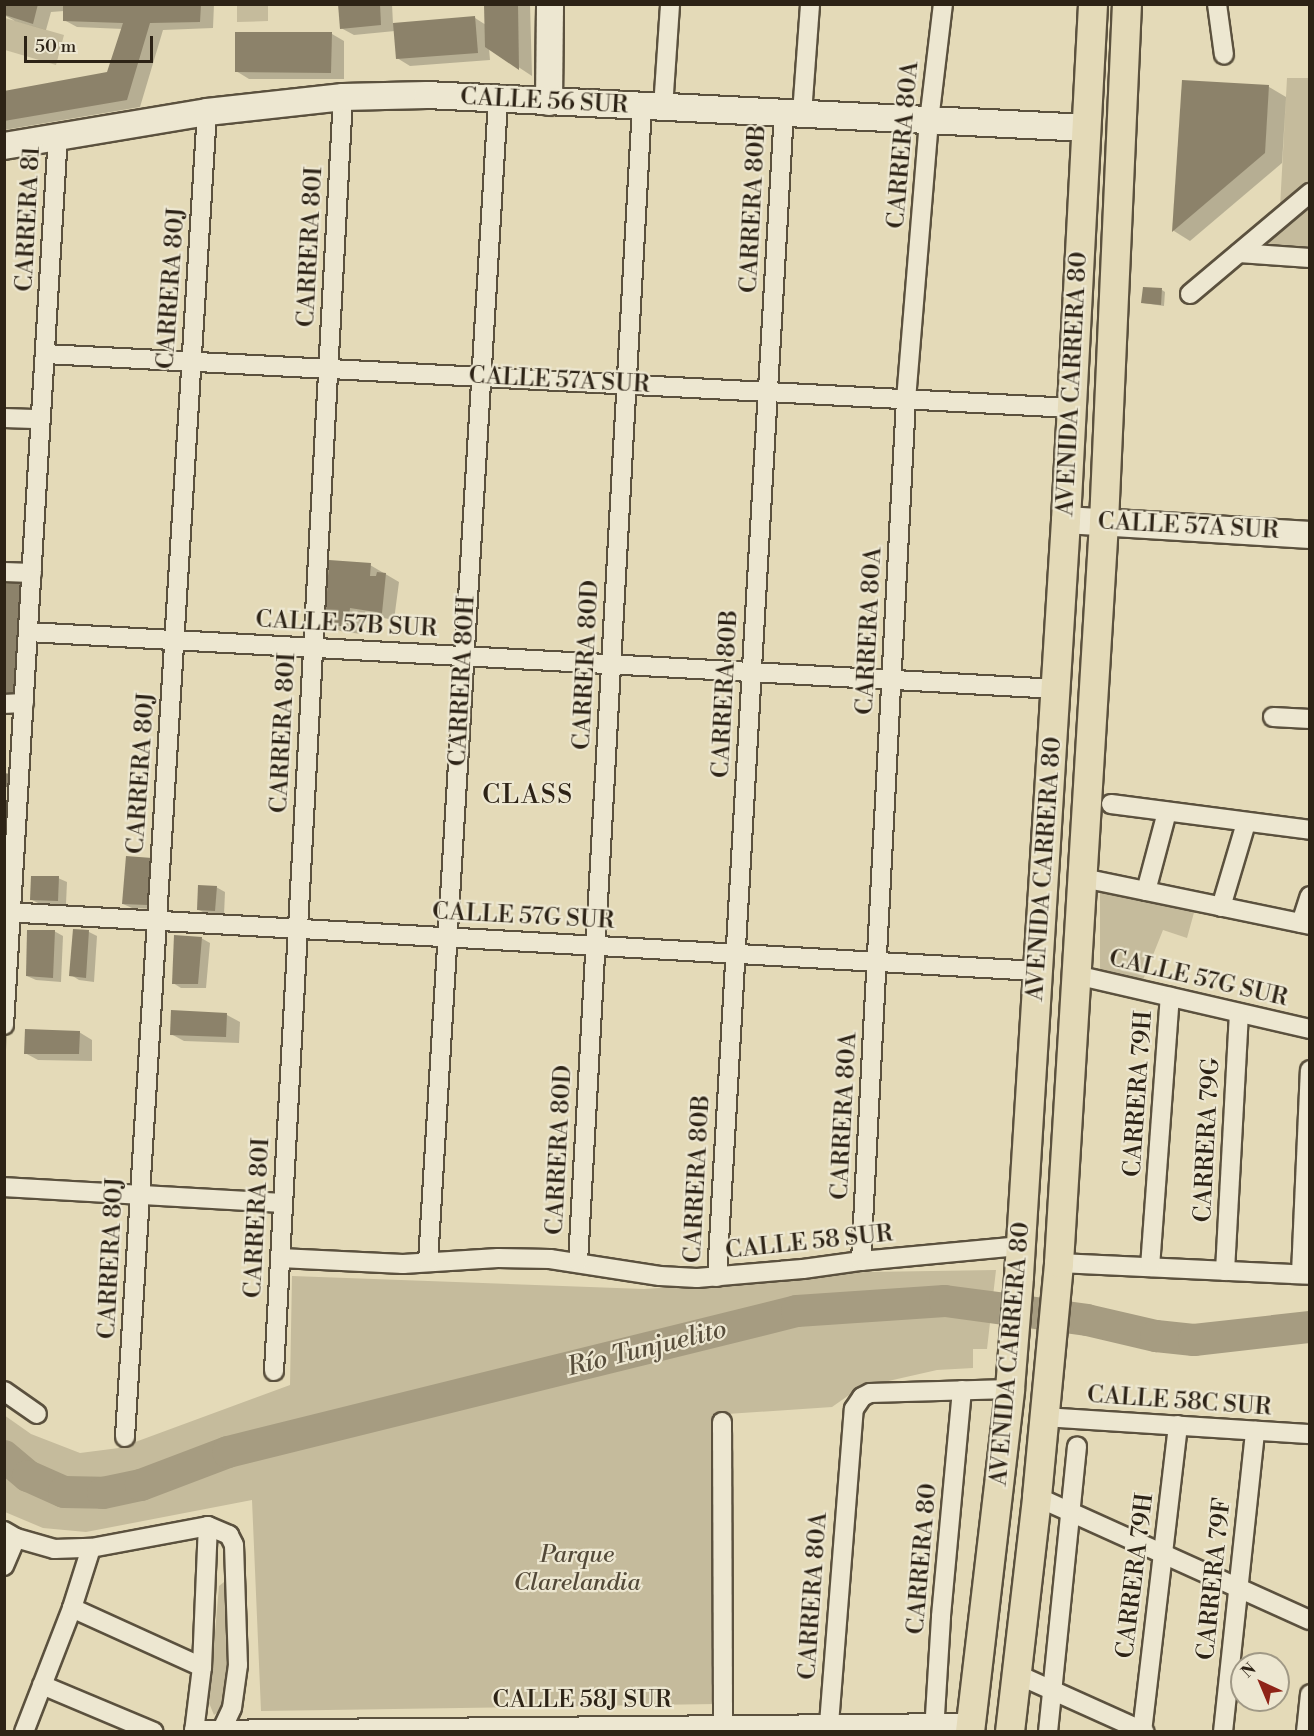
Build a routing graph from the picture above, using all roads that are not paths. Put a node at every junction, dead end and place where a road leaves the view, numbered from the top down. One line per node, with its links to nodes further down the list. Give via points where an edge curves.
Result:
1 (550, 4): 11 (street)
2 (670, 4): 12 (street, CARRERA 80D)
3 (810, 4): 14 (street, CARRERA 80B)
4 (943, 4): 15 (street, CARRERA 80A)
5 (1093, 4): 16 (main road, AVENIDA CARRERA 80)
6 (1127, 4): 34 (main road, AVENIDA CARRERA 80)
7 (1217, 4): 8 (street)
8 (1224, 55)
9 (343, 97): 10 (street, CALLE 56 SUR); 13 (street, CALLE 56 SUR); 25 (street, CARRERA 80I)
10 (498, 100): 11 (street, CALLE 56 SUR); 26 (street, CARRERA 80H)
11 (549, 102): 12 (street, CALLE 56 SUR)
12 (652, 107): 14 (street, CALLE 56 SUR); 27 (street, CARRERA 80D)
13 (207, 112): 17 (street, CALLE 56 SUR); 24 (street, CARRERA 80J)
14 (793, 114): 15 (street, CALLE 56 SUR); 28 (street, CARRERA 80B)
15 (929, 121): 16 (street, CALLE 56 SUR); 29 (street, CARRERA 80A)
16 (1087, 128): 30 (main road, AVENIDA CARRERA 80)
17 (58, 135): 18 (street, CALLE 56 SUR); 23 (street, CARRERA 81)
18 (4, 146)
19 (1310, 193): 20 (street)
20 (1239, 253): 21 (street); 22 (street)
21 (1310, 258)
22 (1190, 294)
23 (45, 354): 24 (street, CALLE 57A SUR); 32 (street, CARRERA 81)
24 (191, 362): 25 (street, CALLE 57A SUR); 39 (street, CARRERA 80J)
25 (328, 369): 26 (street, CALLE 57A SUR); 40 (street, CARRERA 80I)
26 (481, 377): 27 (street, CALLE 57A SUR); 41 (street, CARRERA 80H)
27 (626, 385): 28 (street, CALLE 57A SUR); 42 (street, CARRERA 80D)
28 (767, 392): 29 (street, CALLE 57A SUR); 43 (street, CARRERA 80B)
29 (906, 400): 30 (street, CALLE 57A SUR); 44 (street, CARRERA 80A)
30 (1072, 408): 33 (main road, AVENIDA CARRERA 80)
31 (4, 418): 32 (street)
32 (41, 419): 37 (street, CARRERA 81)
33 (1066, 520): 34 (street, CALLE 57A SUR); 45 (main road, AVENIDA CARRERA 80)
34 (1104, 522): 35 (street, CALLE 57A SUR); 54 (main road, AVENIDA CARRERA 80)
35 (1310, 535)
36 (4, 572): 37 (street)
37 (32, 573): 38 (street, CARRERA 81)
38 (28, 632): 39 (street, CALLE 57B SUR); 47 (street, CARRERA 81)
39 (174, 639): 40 (street, CALLE 57B SUR); 59 (street, CARRERA 80J)
40 (313, 647): 41 (street, CALLE 57B SUR); 61 (street, CARRERA 80I)
41 (464, 656): 42 (street, CALLE 57B SUR); 62 (street, CARRERA 80H)
42 (611, 664): 43 (street, CALLE 57B SUR); 63 (street, CARRERA 80D)
43 (751, 672): 44 (street, CALLE 57B SUR); 64 (street, CARRERA 80B)
44 (892, 680): 45 (street, CALLE 57B SUR); 65 (street, CARRERA 80A)
45 (1056, 689): 66 (main road, AVENIDA CARRERA 80)
46 (4, 704): 47 (street)
47 (24, 704): 58 (street, CARRERA 81)
48 (1273, 717): 49 (street)
49 (1310, 719)
50 (1111, 804): 51 (street)
51 (1167, 812): 52 (street); 55 (street)
52 (1246, 823): 53 (street); 57 (street)
53 (1310, 830)
54 (1083, 878): 55 (street); 67 (main road, AVENIDA CARRERA 80)
55 (1146, 891): 57 (street)
56 (1310, 897): 60 (street)
57 (1221, 907): 60 (street)
58 (8, 912): 59 (street, CALLE 57G SUR); 70 (street, CARRERA 81)
59 (157, 920): 61 (street, CALLE 57G SUR); 74 (street, CARRERA 80J)
60 (1305, 924)
61 (298, 928): 62 (street, CALLE 57G SUR); 75 (street, CARRERA 80I)
62 (448, 936): 63 (street, CALLE 57G SUR); 79 (street, CARRERA 80H)
63 (596, 945): 64 (street, CALLE 57G SUR); 80 (street, CARRERA 80D)
64 (735, 953): 65 (street, CALLE 57G SUR); 85 (street, CARRERA 80B)
65 (877, 962): 66 (street, CALLE 57G SUR); 78 (street, CARRERA 80A)
66 (1038, 971): 76 (main road, AVENIDA CARRERA 80)
67 (1076, 975): 68 (street, CALLE 57G SUR); 82 (main road, AVENIDA CARRERA 80)
68 (1170, 997): 69 (street, CALLE 57G SUR); 81 (street, CARRERA 79H)
69 (1239, 1013): 71 (street, CALLE 57G SUR); 83 (street, CARRERA 79G)
70 (4, 1024)
71 (1310, 1029)
72 (1310, 1070): 84 (street)
73 (4, 1187): 74 (street)
74 (140, 1195): 75 (street); 96 (street, CARRERA 80J)
75 (283, 1203): 77 (street, CARRERA 80I)
76 (1021, 1246): 78 (street, CALLE 58 SUR); 87 (main road, AVENIDA CARRERA 80)
77 (280, 1258): 79 (street, CALLE 58 SUR); 86 (street, CARRERA 80I)
78 (861, 1261): 85 (street, CALLE 58 SUR)
79 (428, 1262): 80 (street, CALLE 58 SUR, via 498,1258)
80 (578, 1262): 85 (street, CALLE 58 SUR, via 660,1276)
81 (1150, 1267): 82 (street); 83 (street)
82 (1058, 1270): 91 (main road, AVENIDA CARRERA 80)
83 (1225, 1271): 84 (street)
84 (1305, 1274)
85 (717, 1277)
86 (274, 1371)
87 (1010, 1389): 89 (street); 116 (main road, AVENIDA CARRERA 80)
88 (4, 1390): 90 (street)
89 (962, 1390): 114 (street, CARRERA 80A, via 870,1393 858,1402 852,1422); 115 (street, CARRERA 80)
90 (37, 1414)
91 (1045, 1416): 93 (street, CALLE 58C SUR); 98 (main road, AVENIDA CARRERA 80)
92 (722, 1422): 113 (street)
93 (1178, 1425): 94 (street, CALLE 58C SUR); 103 (street, CARRERA 79H)
94 (1255, 1431): 95 (street, CALLE 58C SUR); 105 (street, CARRERA 79F)
95 (1310, 1434)
96 (125, 1437)
97 (1077, 1446): 99 (street)
98 (1037, 1497): 99 (street); 109 (main road, AVENIDA CARRERA 80)
99 (1071, 1512): 103 (street); 111 (street)
100 (208, 1526): 102 (street); 108 (street); 122 (street, via 224,1531 234,1545 237,1682 232,1708)
101 (10, 1534): 102 (street, via 54,1549); 104 (street)
102 (91, 1548): 106 (street)
103 (1163, 1554): 105 (street); 125 (street, CARRERA 79H)
104 (4, 1566)
105 (1238, 1588): 107 (street); 126 (street, CARRERA 79F)
106 (72, 1608): 108 (street); 110 (street)
107 (1310, 1620)
108 (202, 1667): 121 (street)
109 (1016, 1674): 111 (street); 123 (main road, AVENIDA CARRERA 80)
110 (42, 1684): 119 (street); 120 (street)
111 (1052, 1690): 124 (street); 125 (street)
112 (1310, 1694): 127 (street)
113 (723, 1724): 117 (street, CALLE 58J SUR); 118 (street, CALLE 58J SUR)
114 (829, 1724): 115 (street, CALLE 58J SUR); 117 (street, CALLE 58J SUR)
115 (935, 1727): 116 (street, CALLE 58J SUR)
116 (970, 1727)
117 (796, 1728)
118 (376, 1729): 122 (street, CALLE 58J SUR)
119 (24, 1731)
120 (154, 1731)
121 (194, 1731): 122 (street, CALLE 58J SUR)
122 (221, 1731)
123 (1010, 1731)
124 (1048, 1731)
125 (1143, 1731)
126 (1223, 1731)
127 (1306, 1731)

